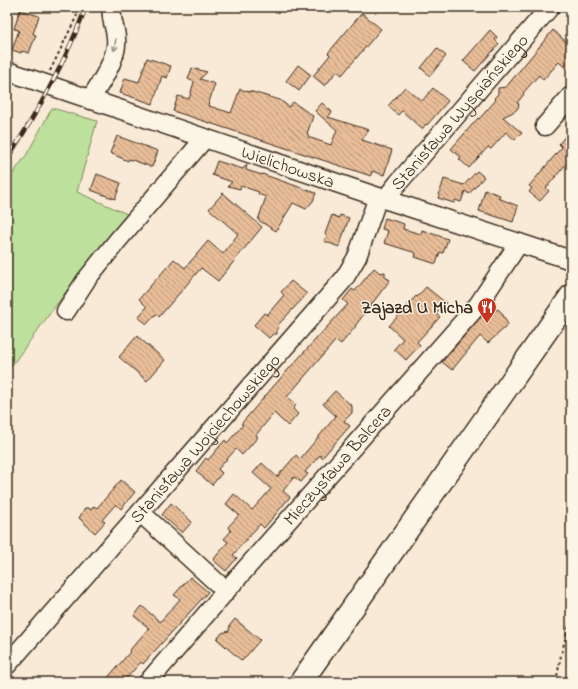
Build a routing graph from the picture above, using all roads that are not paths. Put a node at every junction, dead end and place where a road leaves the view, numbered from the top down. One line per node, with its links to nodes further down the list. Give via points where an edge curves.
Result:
1 (112, 7): 5 (street, one-way to 5, via 110,15 116,38 115,51)
2 (550, 7): 8 (street, Stanisława Wyspiańskiego)
3 (7, 71): 5 (street, Wielichowska)
4 (571, 96): 6 (street)
5 (90, 100): 7 (street, Wielichowska)
6 (545, 126)
7 (205, 138): 8 (street, Wielichowska); 12 (street, via 114,245 86,280)
8 (383, 199): 9 (street, Wielichowska); 13 (street, Stanisława Wojciechowskiego, via 344,279)
9 (519, 243): 10 (street, Wielichowska); 14 (street, Mieczysława Balcera, via 478,305)
10 (571, 260)
11 (571, 296): 17 (main road)
12 (66, 311)
13 (141, 513): 14 (street); 15 (street, Stanisława Wojciechowskiego)
14 (226, 591): 16 (street, Mieczysława Balcera)
15 (7, 665)
16 (148, 682)
17 (301, 682)

